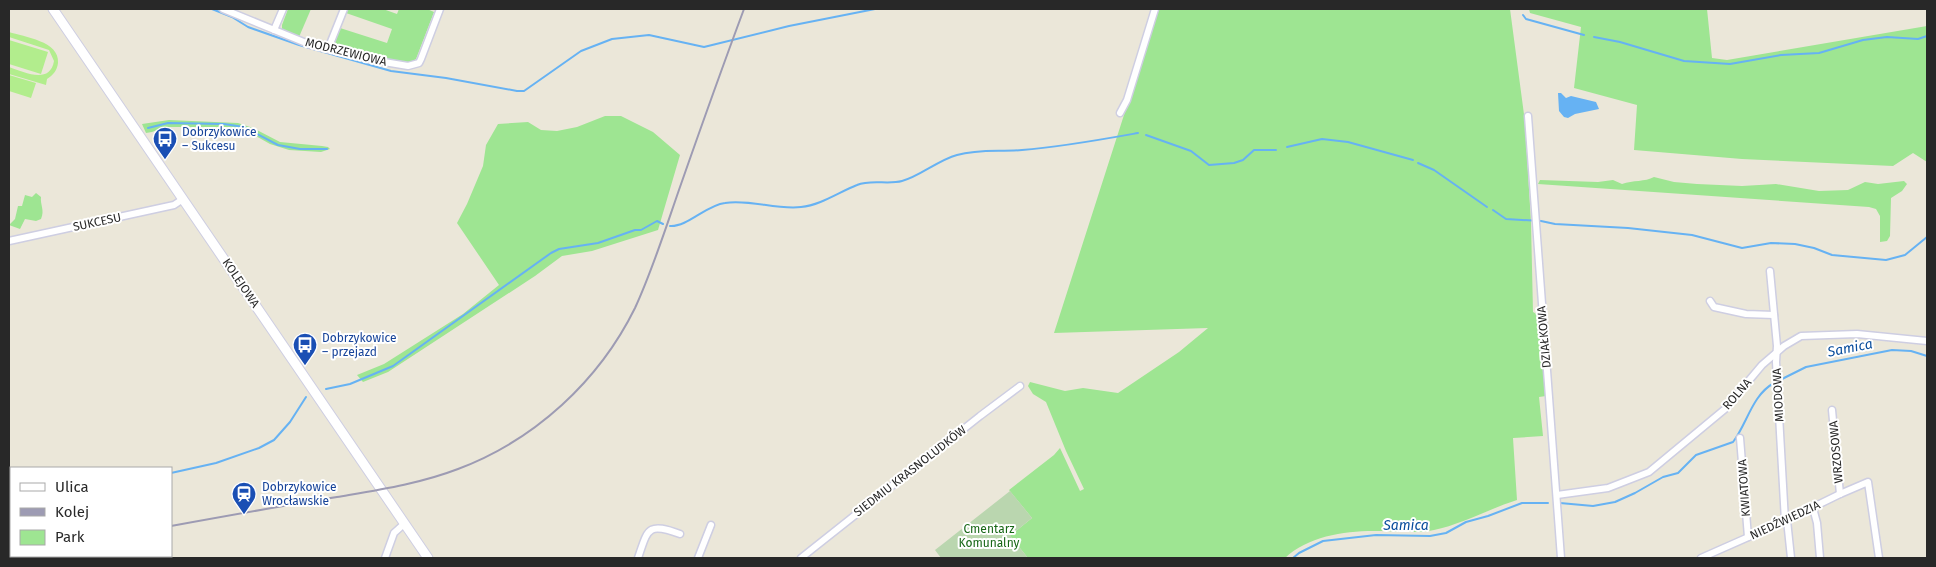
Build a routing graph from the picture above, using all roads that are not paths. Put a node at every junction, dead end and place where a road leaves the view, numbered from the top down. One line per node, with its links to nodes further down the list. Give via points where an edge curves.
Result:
1 (53, 9): 11 (street, KOLEJOWA)
2 (223, 9): 7 (street, MODRZEWIOWA)
3 (283, 9): 7 (street)
4 (344, 9): 8 (street)
5 (440, 9): 8 (street, MODRZEWIOWA, via 421,59 415,65 378,61)
6 (1155, 9): 9 (street)
7 (274, 30): 8 (street, MODRZEWIOWA)
8 (328, 49)
9 (1120, 113)
10 (1528, 116): 22 (street, DZIAŁKOWA)
11 (184, 199): 12 (street, SUKCESU, via 174,205); 25 (street, KOLEJOWA)
12 (9, 241)
13 (1770, 271): 15 (street, MIODOWA)
14 (1710, 301): 15 (street, via 1714,307 1746,314)
15 (1774, 315): 17 (street, MIODOWA)
16 (1927, 341): 17 (street, ROLNA, via 1857,334 1801,336)
17 (1776, 353): 22 (street, ROLNA, via 1762,364 1725,408 1649,472 1608,488); 24 (street, MIODOWA)
18 (1020, 386): 33 (street, SIEDMIU KRASNOLUDKÓW)
19 (1832, 410): 21 (street, WRZOSOWA)
20 (1740, 438): 28 (street, KWIATOWA)
21 (1840, 494): 23 (street, NIEDŹWIEDZIA); 38 (street, NIEDŹWIEDZIA, via 1868,482)
22 (1557, 495): 34 (street, DZIAŁKOWA)
23 (1813, 508): 24 (street, NIEDŹWIEDZIA); 37 (street)
24 (1786, 520): 28 (street, NIEDŹWIEDZIA); 36 (street, MIODOWA)
25 (404, 524): 29 (street, via 394,533); 30 (street, KOLEJOWA)
26 (711, 525): 32 (street)
27 (680, 534): 31 (street, via 651,529)
28 (1748, 537): 35 (street, NIEDŹWIEDZIA)
29 (385, 558)
30 (428, 558)
31 (638, 558)
32 (698, 558)
33 (800, 558)
34 (1561, 558)
35 (1701, 558)
36 (1791, 558)
37 (1820, 558)
38 (1879, 558)

